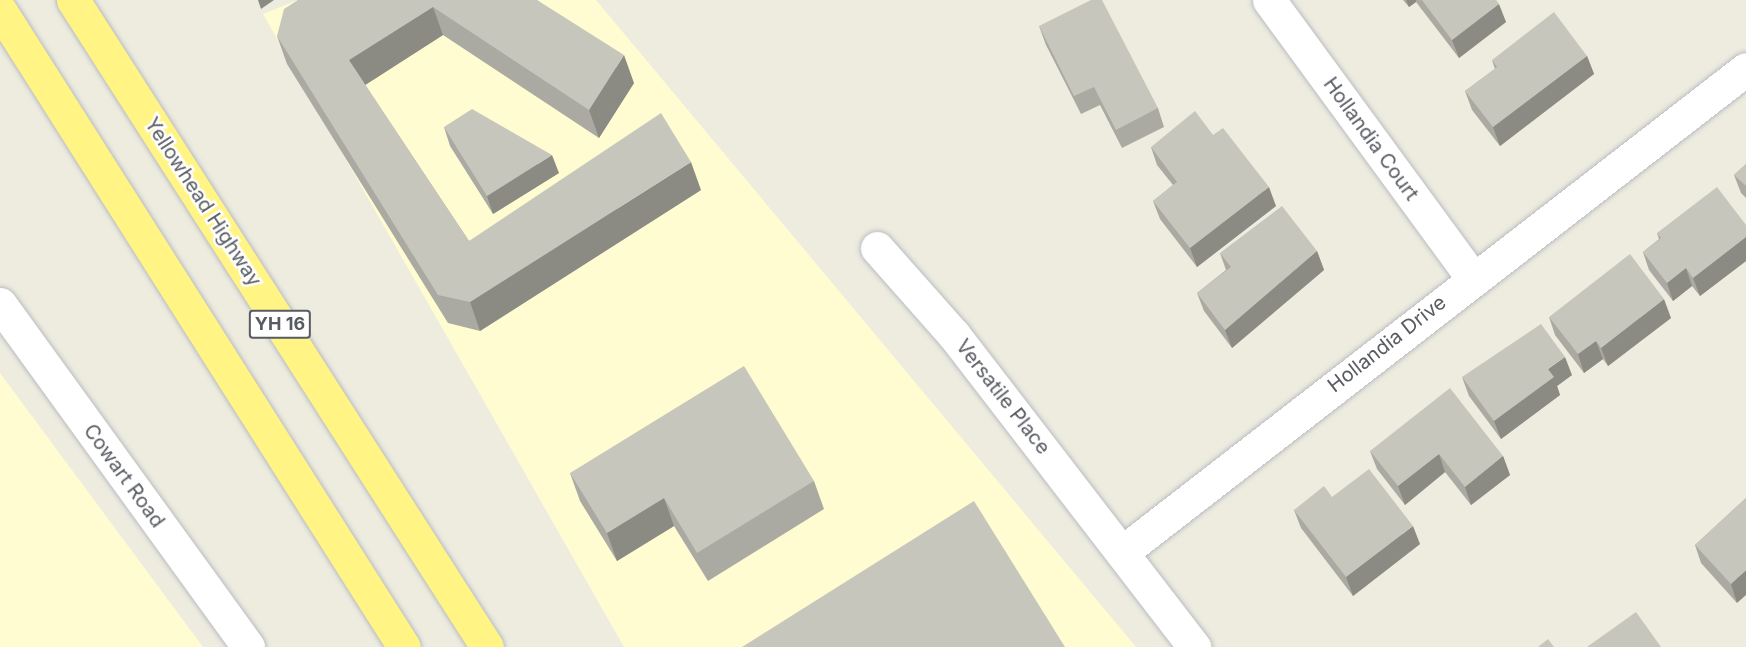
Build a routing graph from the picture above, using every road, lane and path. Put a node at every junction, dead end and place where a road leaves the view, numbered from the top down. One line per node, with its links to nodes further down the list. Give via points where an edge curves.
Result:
1 (74, 0): 11 (highway, Yellowhead Highway / YH 16)
2 (1269, 0): 6 (street, Hollandia Court)
3 (0, 10): 10 (highway)
4 (1746, 69): 6 (street, Hollandia Drive)
5 (877, 248): 8 (street, Versatile Place, via 954,335)
6 (1472, 277): 8 (street, Hollandia Drive)
7 (0, 304): 9 (street, Cowart Road)
8 (1125, 550): 12 (street)
9 (248, 647)
10 (404, 647)
11 (487, 647)
12 (1194, 647)

